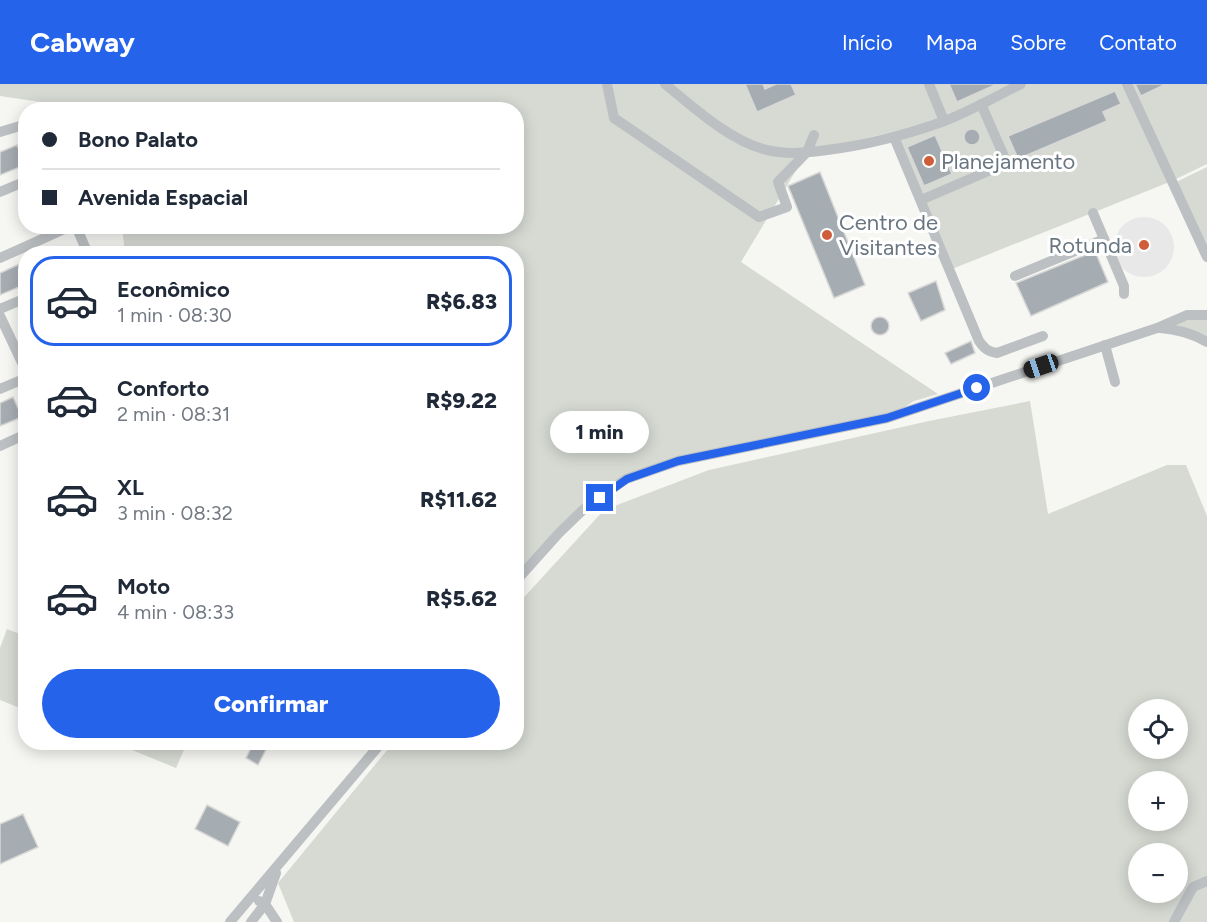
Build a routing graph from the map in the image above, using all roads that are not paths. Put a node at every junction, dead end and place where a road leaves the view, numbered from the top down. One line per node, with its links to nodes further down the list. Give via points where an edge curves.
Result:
1 (606, 84): 12 (lane, via 614,118 759,217 787,207 778,182)
2 (665, 84): 12 (lane, via 738,139 763,149)
3 (929, 84): 7 (lane)
4 (1021, 84): 6 (lane)
5 (1127, 84): 21 (lane)
6 (981, 104): 7 (lane); 15 (lane, via 1007,163)
7 (944, 121): 11 (lane)
8 (18, 128): 9 (lane)
9 (0, 132)
10 (814, 135): 12 (lane)
11 (894, 137): 12 (lane, via 861,146); 15 (lane)
12 (807, 152)
13 (18, 184): 14 (lane)
14 (0, 192)
15 (921, 200): 30 (lane, via 979,341 990,352 997,353)
16 (1093, 213): 18 (lane)
17 (56, 234): 19 (lane)
18 (1104, 239): 23 (lane); 24 (lane)
19 (28, 246)
20 (18, 250): 22 (lane)
21 (1207, 257)
22 (0, 258)
23 (1015, 276)
24 (1124, 294)
25 (18, 301): 26 (lane)
26 (0, 309)
27 (1207, 315): 29 (lane, via 1187,315)
28 (0, 316): 33 (lane)
29 (1157, 327): 31 (lane, via 1182,330); 32 (lane)
30 (1043, 336)
31 (1207, 342)
32 (1106, 345): 35 (lane); 39 (lane, via 887,418 678,461 627,479 586,507)
33 (18, 354)
34 (18, 381): 36 (lane)
35 (1115, 382)
36 (0, 389)
37 (18, 438): 38 (lane)
38 (0, 446)
39 (524, 572)
40 (375, 750): 41 (lane)
41 (278, 867): 43 (lane); 44 (lane)
42 (1207, 880): 48 (lane, via 1193,887)
43 (251, 897): 44 (lane); 45 (lane)
44 (265, 904): 46 (lane); 47 (lane)
45 (230, 922)
46 (251, 922)
47 (277, 922)
48 (1174, 922)

